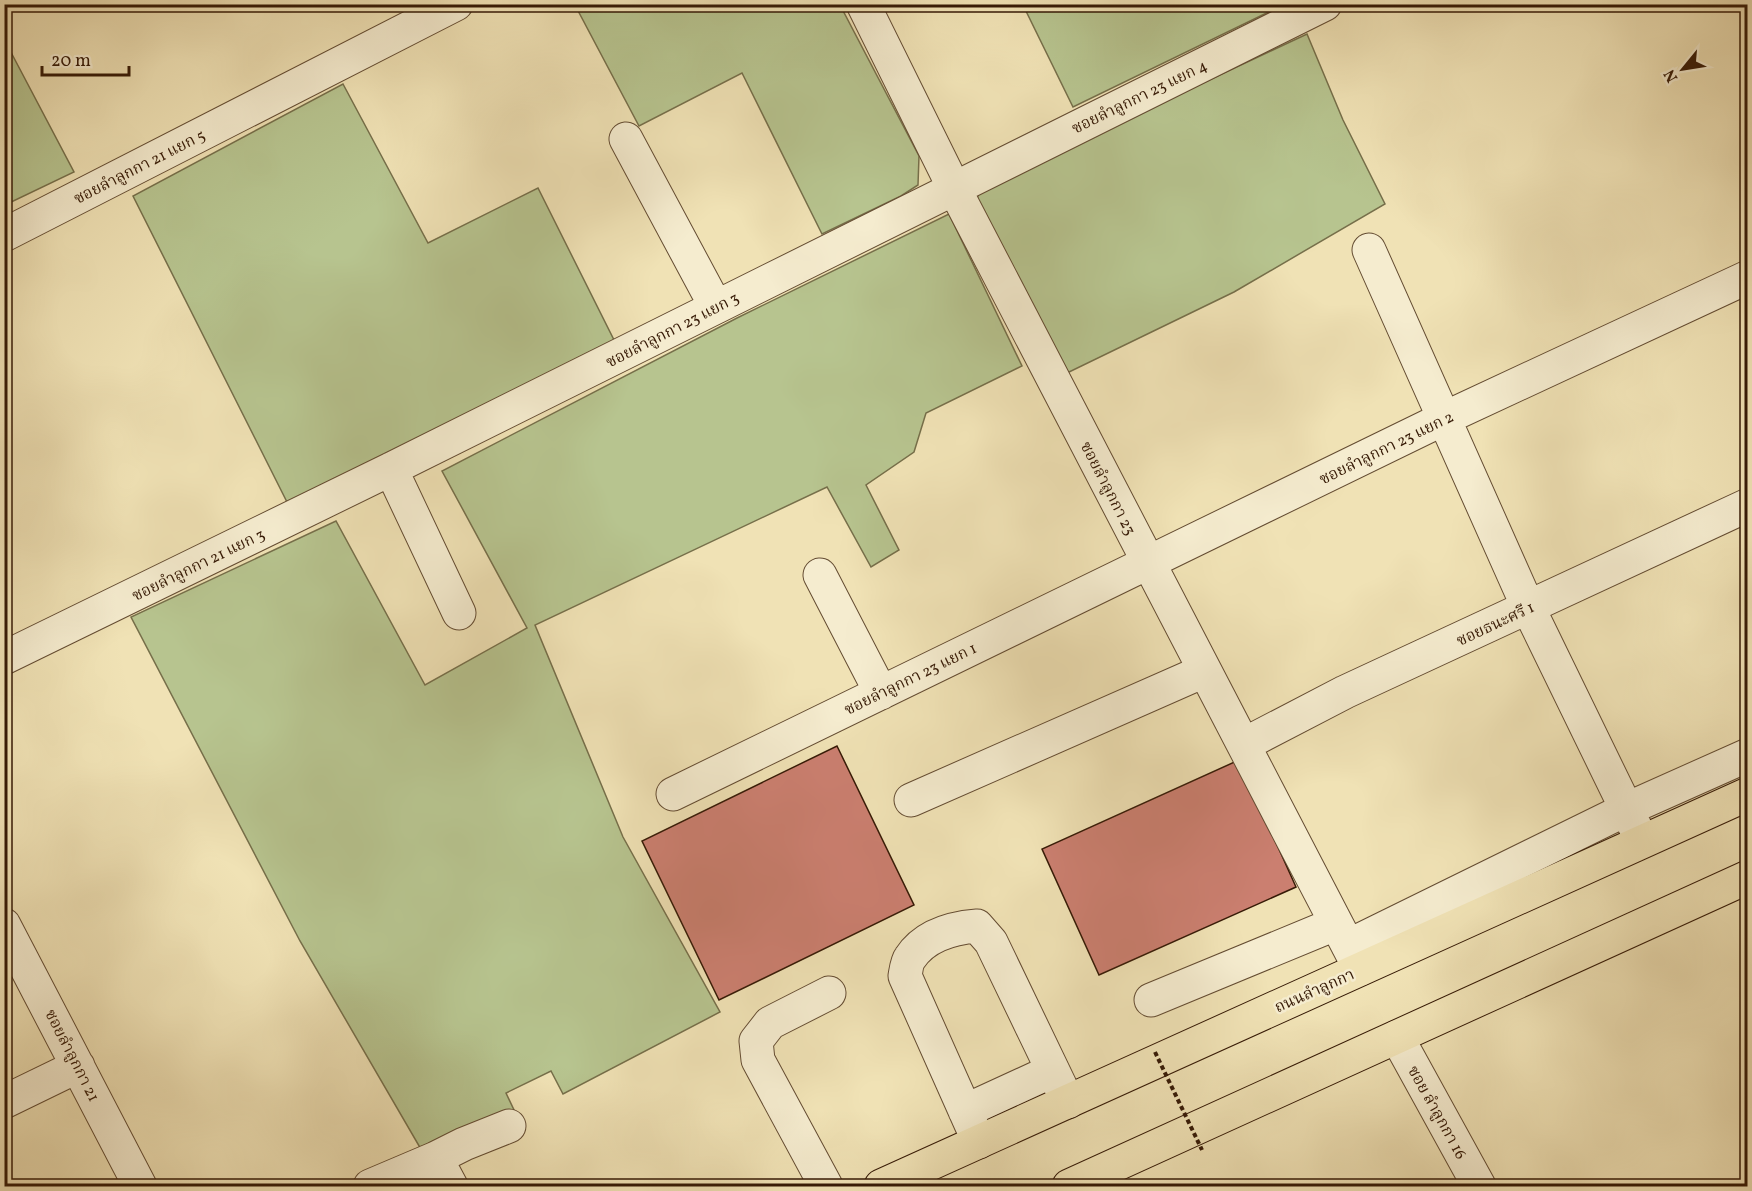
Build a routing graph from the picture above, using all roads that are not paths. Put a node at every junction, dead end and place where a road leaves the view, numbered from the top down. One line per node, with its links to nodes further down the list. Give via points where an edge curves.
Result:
1 (456, 4): 6 (street, ซอยลำลูกกา 21 แยก 5)
2 (863, 4): 5 (street, ซอยลำลูกกา 23)
3 (1325, 4): 5 (street, ซอยลำลูกกา 23 แยก 4)
4 (626, 139): 9 (street)
5 (954, 188): 9 (street, ซอยลำลูกกา 23 แยก 3); 13 (street, ซอยลำลูกกา 23)
6 (4, 235)
7 (1369, 250): 10 (street)
8 (1748, 277): 10 (street, ซอยลำลูกกา 23 แยก 2)
9 (716, 307): 11 (street, ซอยลำลูกกา 23 แยก 3)
10 (1445, 418): 13 (street, ซอยลำลูกกา 23 แยก 2); 15 (street)
11 (391, 469): 16 (street); 17 (street, ซอยลำลูกกา 21 แยก 3)
12 (1748, 505): 15 (street, ซอยธนะศรี 1)
13 (1148, 563): 18 (street, ซอยลำลูกกา 23); 19 (street, ซอยลำลูกกา 23 แยก 1)
14 (820, 575): 19 (street)
15 (1528, 607): 20 (street, ซอยธนะศรี 1, via 1345,692); 25 (street)
16 (459, 613)
17 (4, 658)
18 (1204, 671): 20 (street, ซอยลำลูกกา 23); 24 (street)
19 (881, 693): 22 (street, ซอยลำลูกกา 23 แยก 1)
20 (1245, 744): 29 (street, ซอยลำลูกกา 23)
21 (1748, 755): 25 (street)
22 (673, 794)
23 (1748, 794): 26 (main road, ถนนลำลูกกา)
24 (911, 800)
25 (1627, 809): 26 (street); 29 (street)
26 (1642, 841): 29 (main road, ถนนลำลูกกา)
27 (1748, 877): 32 (main road)
28 (4, 925): 33 (street, ซอยลำลูกกา 21)
29 (1348, 946): 31 (street); 36 (main road, ถนนลำลูกกา)
30 (829, 993): 43 (street, via 770,1023 756,1041 758,1060)
31 (1151, 1000)
32 (1397, 1037): 45 (main road); 46 (street, ซอย ลำลูกกา 16)
33 (78, 1066): 35 (street); 41 (street, ซอยลำลูกกา 21)
34 (1052, 1071): 36 (street); 37 (street); 37 (street, via 991,942 977,926 955,928 926,941 909,959 905,976)
35 (4, 1102)
36 (1068, 1102): 39 (main road, ถนนลำลูกกา)
37 (965, 1111): 39 (street)
38 (509, 1126): 40 (street, via 464,1144)
39 (979, 1142): 44 (main road, ถนนลำลูกกา)
40 (444, 1172): 42 (street)
41 (140, 1186)
42 (370, 1186)
43 (826, 1186)
44 (881, 1186)
45 (1069, 1186)
46 (1479, 1186)

